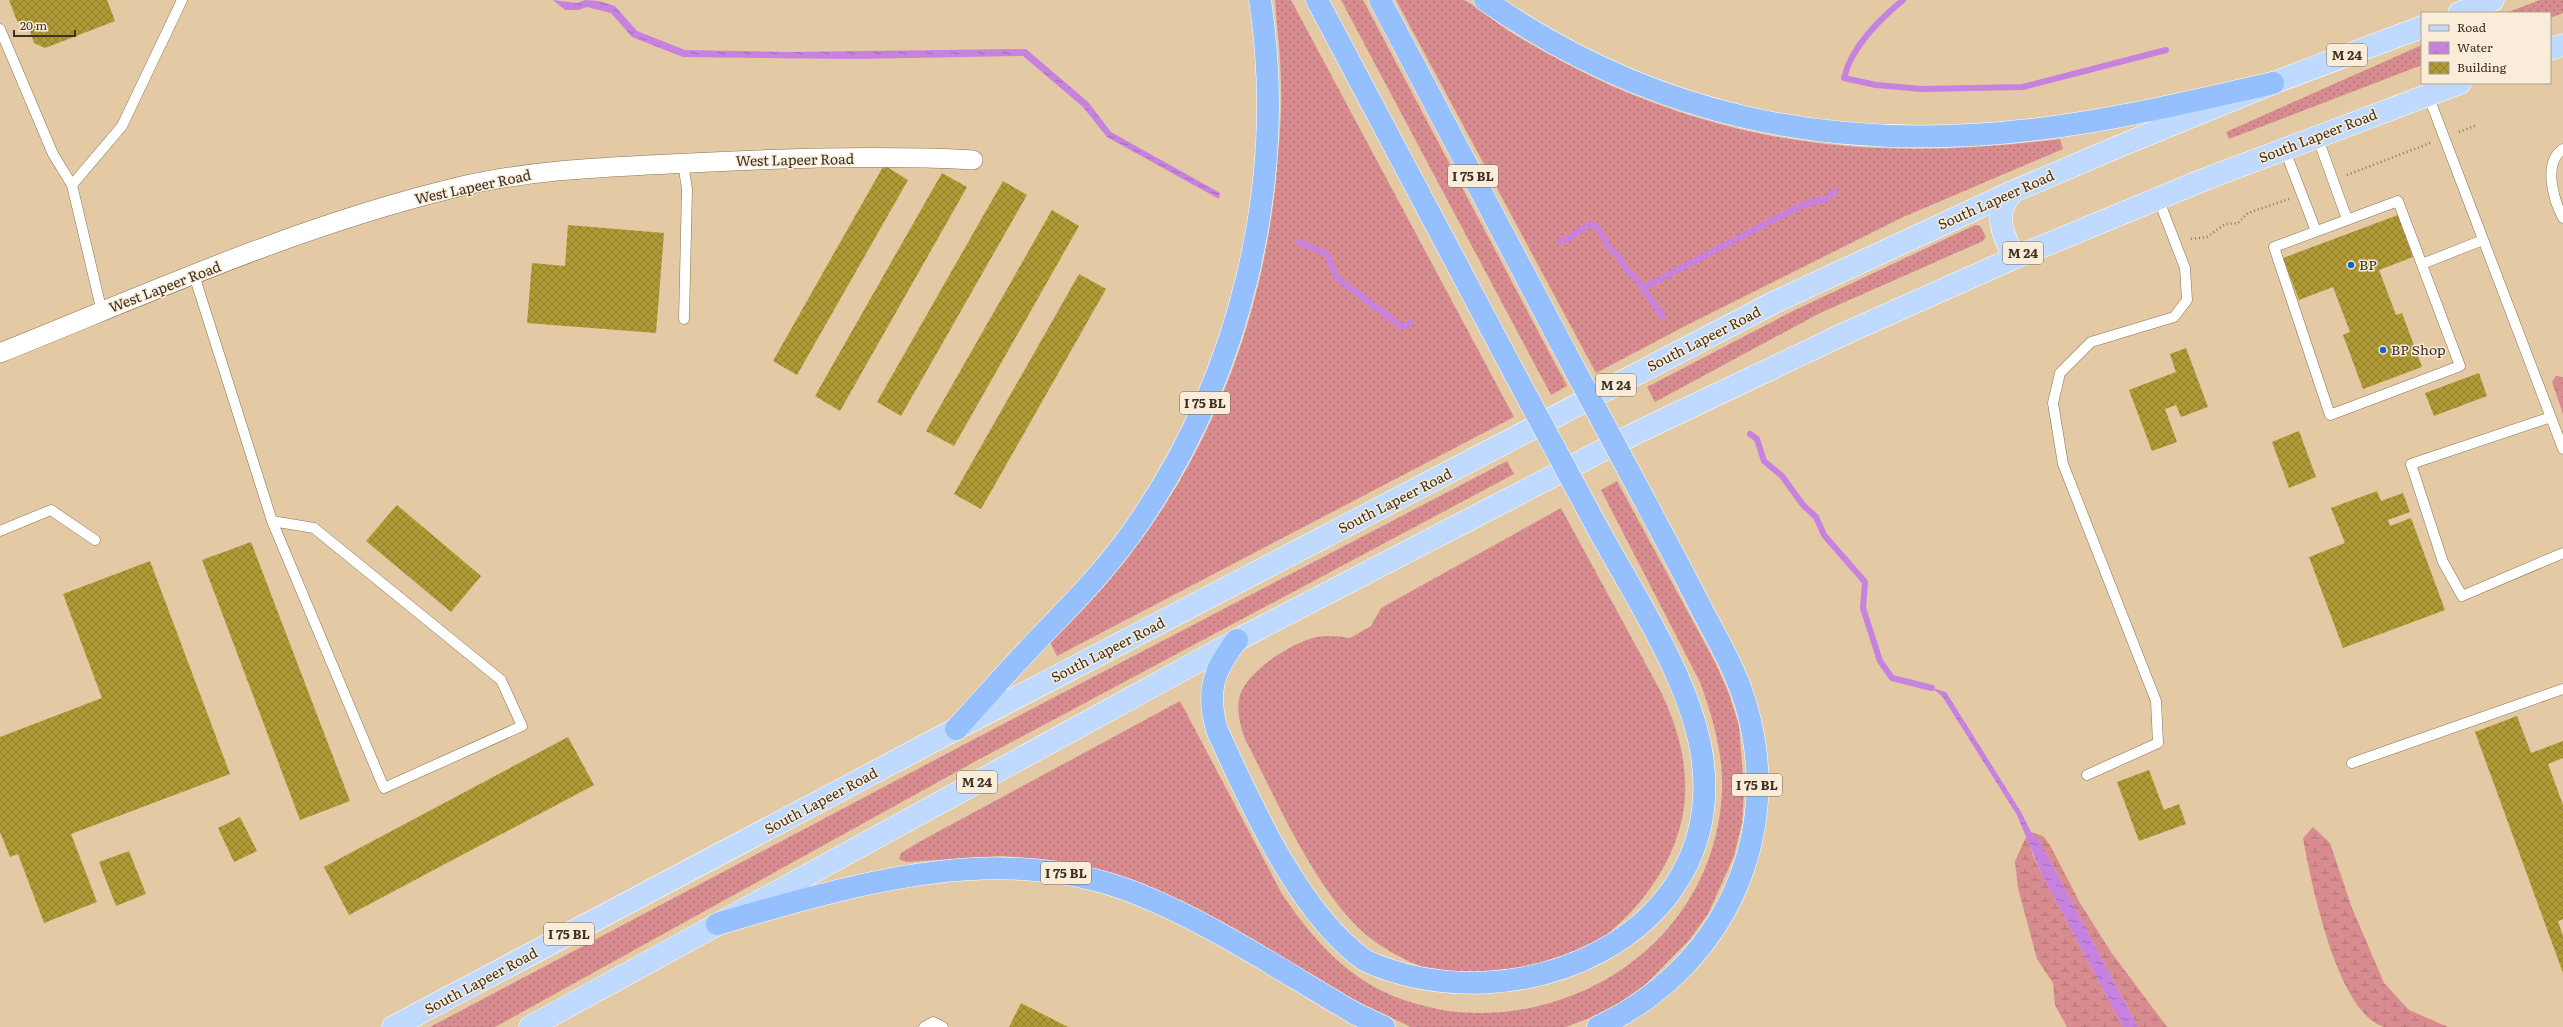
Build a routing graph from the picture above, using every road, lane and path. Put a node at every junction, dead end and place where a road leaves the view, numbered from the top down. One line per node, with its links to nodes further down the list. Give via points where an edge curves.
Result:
1 (182, 0): 24 (lane, via 122,126)
2 (1260, 0): 47 (highway, I 75 BL, via 1267,73 1267,123 1260,215 1239,310 1204,405 1159,492 1106,566)
3 (1317, 0): 45 (highway, bridge, via 1683,690 1695,722 1702,756 1704,793 1700,824 1689,861 1676,890 1657,917 1637,938 1613,957 1589,972 1534,992 1478,997 1452,995 1422,988 1389,975 1365,960 1327,926 1307,901 1286,868 1217,730 1211,710 1214,680 1226,655)
4 (1380, 0): 56 (highway, I 75 BL, bridge, via 1720,645 1746,704 1757,764 1754,828 1737,883 1710,934 1694,955 1656,993 1637,1007)
5 (1485, 0): 12 (highway, via 1578,57 1643,87 1737,116 1819,132 1921,138 2032,130 2152,110)
6 (2493, 0): 7 (main road)
7 (2462, 12)
8 (2421, 27): 12 (main road, South Lapeer Road / M 24)
9 (0, 29): 24 (lane, via 52,154)
10 (2563, 44): 11 (main road)
11 (2551, 49)
12 (2273, 83): 25 (main road, South Lapeer Road / M 24)
13 (2457, 84): 14 (main road, South Lapeer Road / M 24)
14 (2428, 95): 17 (main road, South Lapeer Road / M 24); 32 (lane)
15 (2477, 125): 16 (path)
16 (2470, 128)
17 (2317, 136): 18 (main road, South Lapeer Road / M 24); 29 (lane)
18 (2284, 148): 26 (main road, South Lapeer Road / M 24); 30 (lane)
19 (2419, 148): 23 (path)
20 (2563, 149): 28 (lane, via 2559,151 2551,172 2554,202)
21 (973, 160): 22 (street, West Lapeer Road, via 775,159)
22 (684, 163): 35 (street, West Lapeer Road, via 536,173 452,188 328,225); 37 (lane, via 687,189)
23 (2344, 177)
24 (72, 185): 36 (lane)
25 (2012, 192): 33 (main road, via 2002,204 2000,216); 47 (main road, South Lapeer Road / M 24, via 1767,307)
26 (2158, 198): 33 (main road, South Lapeer Road / M 24); 49 (lane, via 2185,268 2187,300 2174,317 2091,342 2060,373 2053,403 2063,464 2156,701 2158,743)
27 (2290, 199): 31 (path, via 2248,214 2238,223 2225,224 2207,237)
28 (2563, 218)
29 (2347, 219): 30 (lane); 34 (lane, via 2398,200)
30 (2316, 231): 34 (lane, via 2274,247 2330,415 2460,366)
31 (2196, 238)
32 (2483, 240): 34 (lane); 39 (lane)
33 (2014, 258): 45 (main road, South Lapeer Road / M 24, via 1846,333 1638,432)
34 (2422, 264)
35 (194, 275): 36 (street, West Lapeer Road); 41 (lane)
36 (102, 312): 38 (street, West Lapeer Road)
37 (684, 319)
38 (0, 353)
39 (2551, 417): 40 (lane); 44 (lane, via 2411,464 2443,562 2462,596)
40 (2563, 449)
41 (272, 521): 41 (lane, via 314,528 501,680 522,726 384,788)
42 (0, 531): 43 (lane, via 51,510)
43 (95, 540)
44 (2563, 553)
45 (1238, 640): 50 (main road, South Lapeer Road / M 24)
46 (2563, 689): 48 (lane)
47 (956, 729): 51 (main road, South Lapeer Road / I 75 BL)
48 (2352, 763)
49 (2087, 775)
50 (717, 924): 52 (main road, South Lapeer Road / I 75 BL); 55 (highway, I 75 BL, via 815,896 914,875 987,867 1050,870 1105,883 1165,905 1356,1014)
51 (393, 1027)
52 (530, 1027)
53 (924, 1027): 54 (lane, via 933,1022)
54 (943, 1027)
55 (1384, 1027)
56 (1598, 1027)

